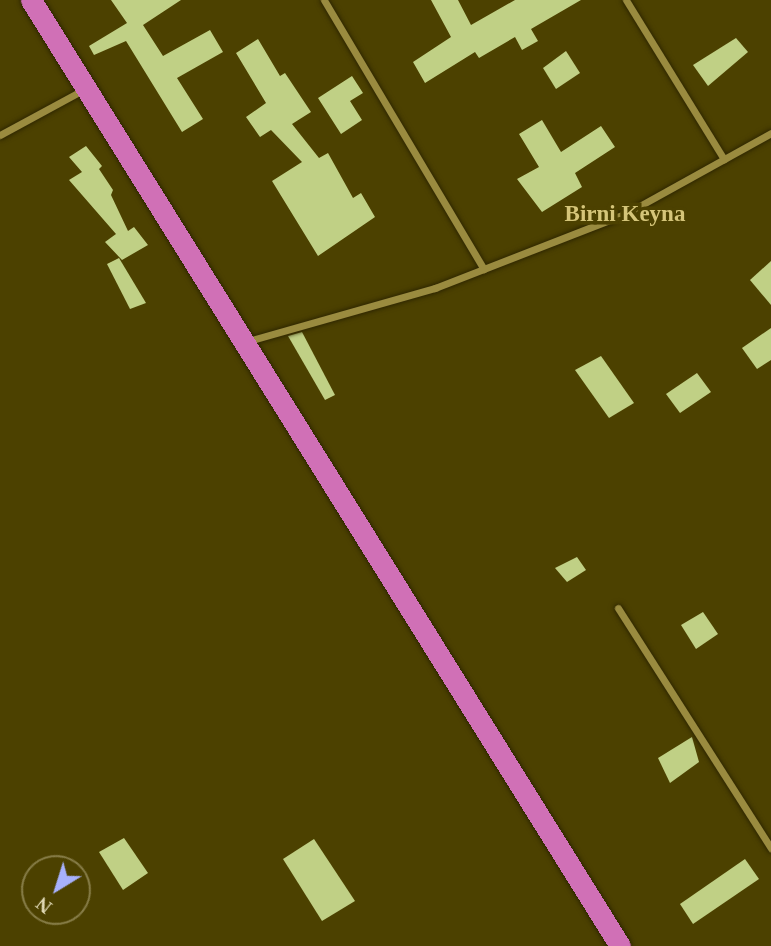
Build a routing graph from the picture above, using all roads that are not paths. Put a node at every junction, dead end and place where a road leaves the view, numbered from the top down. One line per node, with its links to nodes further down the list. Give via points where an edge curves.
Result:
1 (31, 0): 4 (highway)
2 (324, 0): 8 (street)
3 (626, 0): 7 (street)
4 (86, 88): 6 (street); 9 (highway)
5 (771, 133): 7 (street)
6 (0, 135)
7 (724, 159): 8 (street, via 625,214)
8 (484, 269): 9 (street, via 435,288)
9 (245, 342): 12 (highway)
10 (618, 608): 11 (street)
11 (771, 848)
12 (620, 946)

